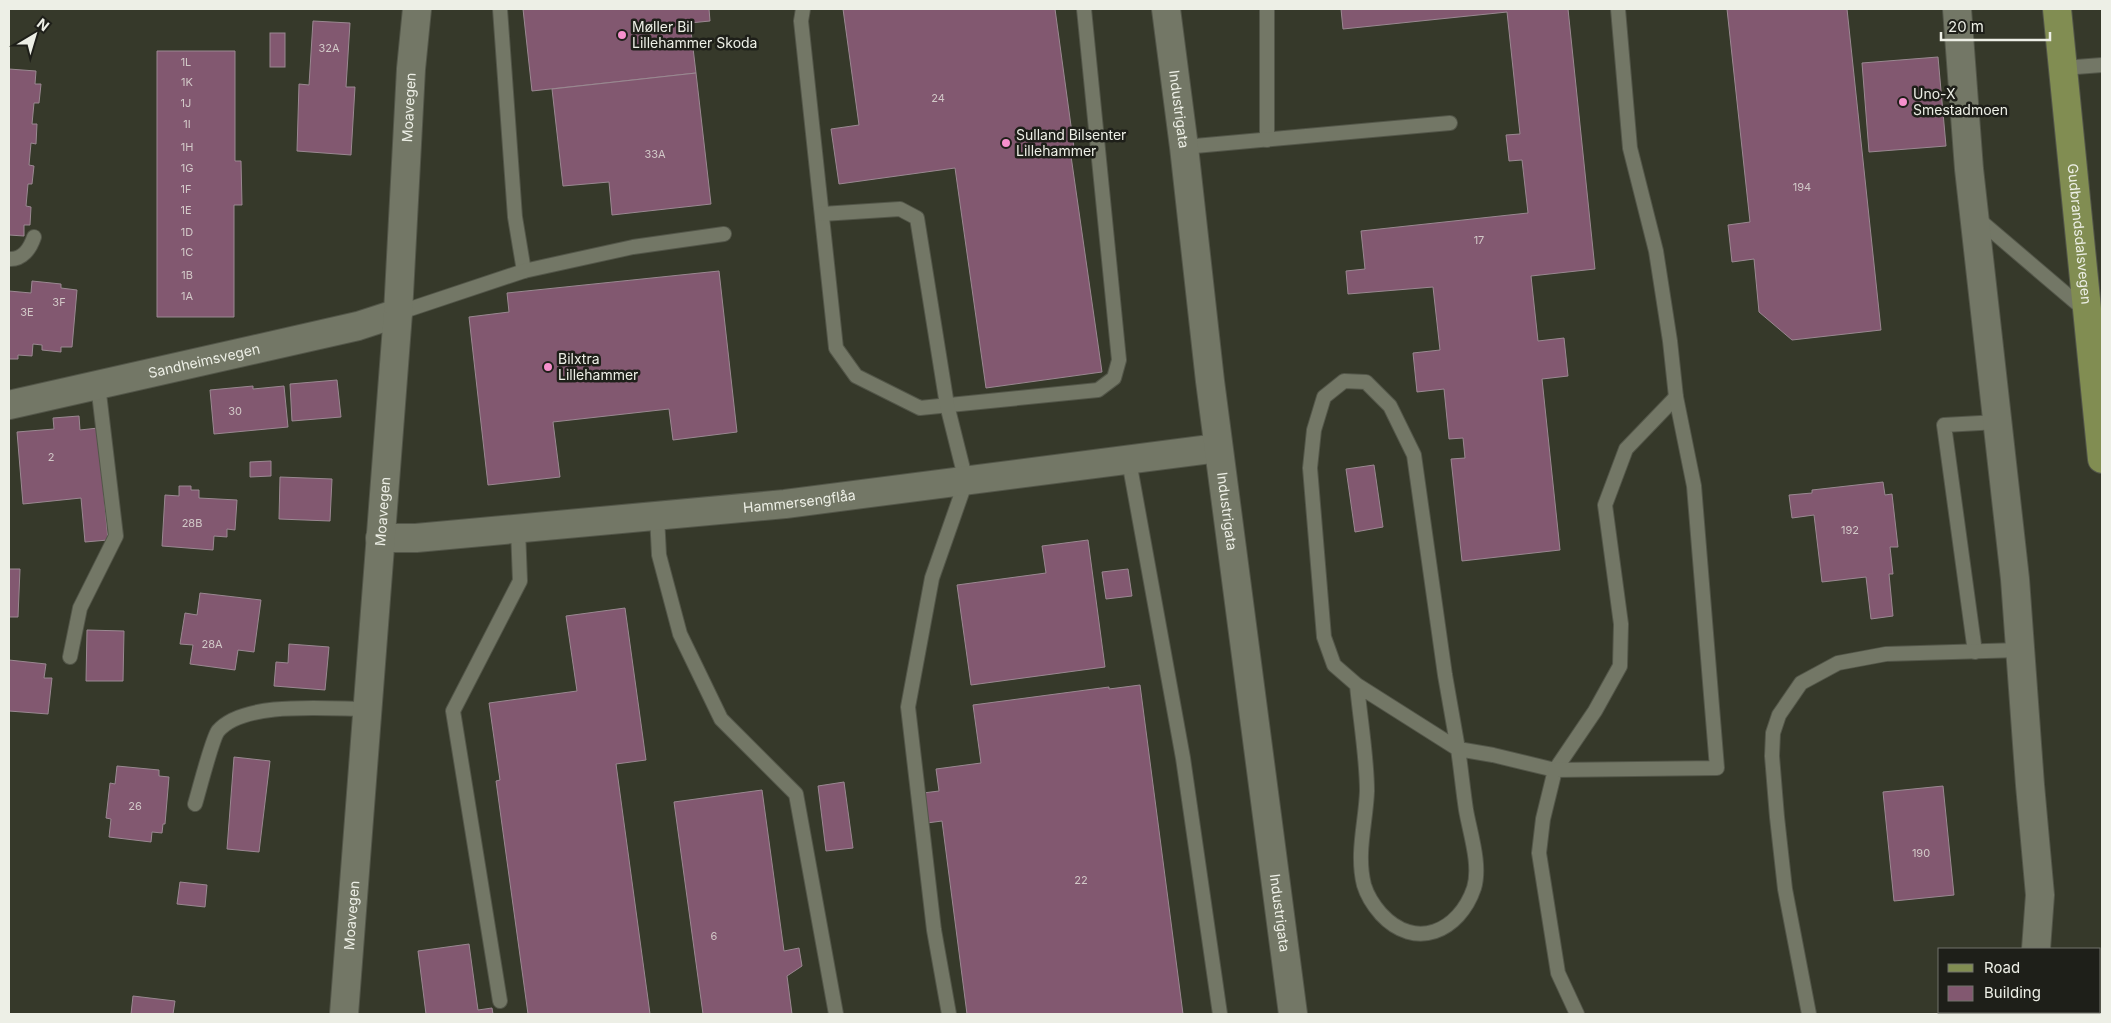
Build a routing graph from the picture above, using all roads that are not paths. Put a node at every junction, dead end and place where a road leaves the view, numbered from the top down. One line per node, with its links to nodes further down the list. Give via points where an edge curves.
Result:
1 (417, 9): 21 (street, Moavegen)
2 (500, 9): 20 (lane, via 515,217)
3 (803, 9): 15 (lane, via 801,21)
4 (1084, 9): 26 (lane, via 1119,360 1114,378 1098,390)
5 (1166, 9): 14 (street, Industrigata)
6 (1267, 9): 13 (lane)
7 (1618, 9): 24 (lane, via 1630,148 1656,251)
8 (1957, 9): 16 (street)
9 (2057, 9): 11 (main road, Gudbrandsdalsvegen)
10 (2102, 65): 11 (lane)
11 (2063, 68): 22 (main road, Gudbrandsdalsvegen)
12 (1450, 123): 13 (lane)
13 (1267, 140): 14 (lane)
14 (1184, 147): 28 (street, Industrigata)
15 (822, 214): 26 (lane, via 836,348 856,376 920,408); 26 (lane, via 900,209 917,218)
16 (1974, 215): 22 (lane); 27 (street)
17 (724, 234): 20 (lane, via 633,247)
18 (34, 238): 19 (lane, via 25,254)
19 (9, 259)
20 (524, 271): 21 (lane)
21 (398, 313): 23 (street, Sandheimsvegen, via 358,326); 34 (street, Moavegen)
22 (2088, 313): 29 (main road, Gudbrandsdalsvegen)
23 (98, 386): 25 (street, Sandheimsvegen); 37 (lane, via 116,536 80,608)
24 (1676, 397): 41 (lane, via 1626,448 1605,505 1621,624 1620,666 1595,711); 41 (lane, via 1694,486 1718,768)
25 (9, 405)
26 (947, 405): 31 (lane)
27 (1998, 422): 35 (street); 36 (lane, via 1944,425)
28 (1218, 448): 30 (street, Hammersengflåa); 49 (street, Industrigata)
29 (2102, 459)
30 (1129, 461): 31 (street, Hammersengflåa); 48 (lane, via 1182,758)
31 (966, 481): 32 (street, Hammersengflåa); 47 (lane, via 932,578 908,707 934,930)
32 (657, 516): 33 (street, Hammersengflåa); 46 (lane, via 659,555 680,634 721,719 796,794)
33 (518, 529): 34 (street, Hammersengflåa); 44 (lane, via 520,581 453,711)
34 (380, 538): 39 (street, Moavegen)
35 (2020, 650): 36 (lane); 43 (street, via 2040,895)
36 (1975, 652): 51 (lane, via 1886,654 1838,663 1801,683 1779,715 1773,733 1772,756 1777,817 1785,889)
37 (70, 657)
38 (1357, 685): 40 (lane); 40 (lane, via 1367,788 1361,838 1364,886 1374,907 1390,924 1414,934 1436,932 1454,922 1464,910 1474,886 1475,855); 40 (lane, via 1334,665 1324,637 1310,468 1314,430 1324,397 1344,382 1366,382 1390,406 1414,455)
39 (367, 709): 42 (lane, via 278,708 249,714 228,724 218,732); 45 (street, Moavegen)
40 (1458, 749): 41 (lane)
41 (1555, 770): 50 (lane, via 1539,852 1558,973)
42 (195, 804)
43 (2036, 948)
44 (500, 1001)
45 (344, 1014)
46 (836, 1014)
47 (949, 1014)
48 (1220, 1014)
49 (1293, 1014)
50 (1577, 1014)
51 (1809, 1014)

